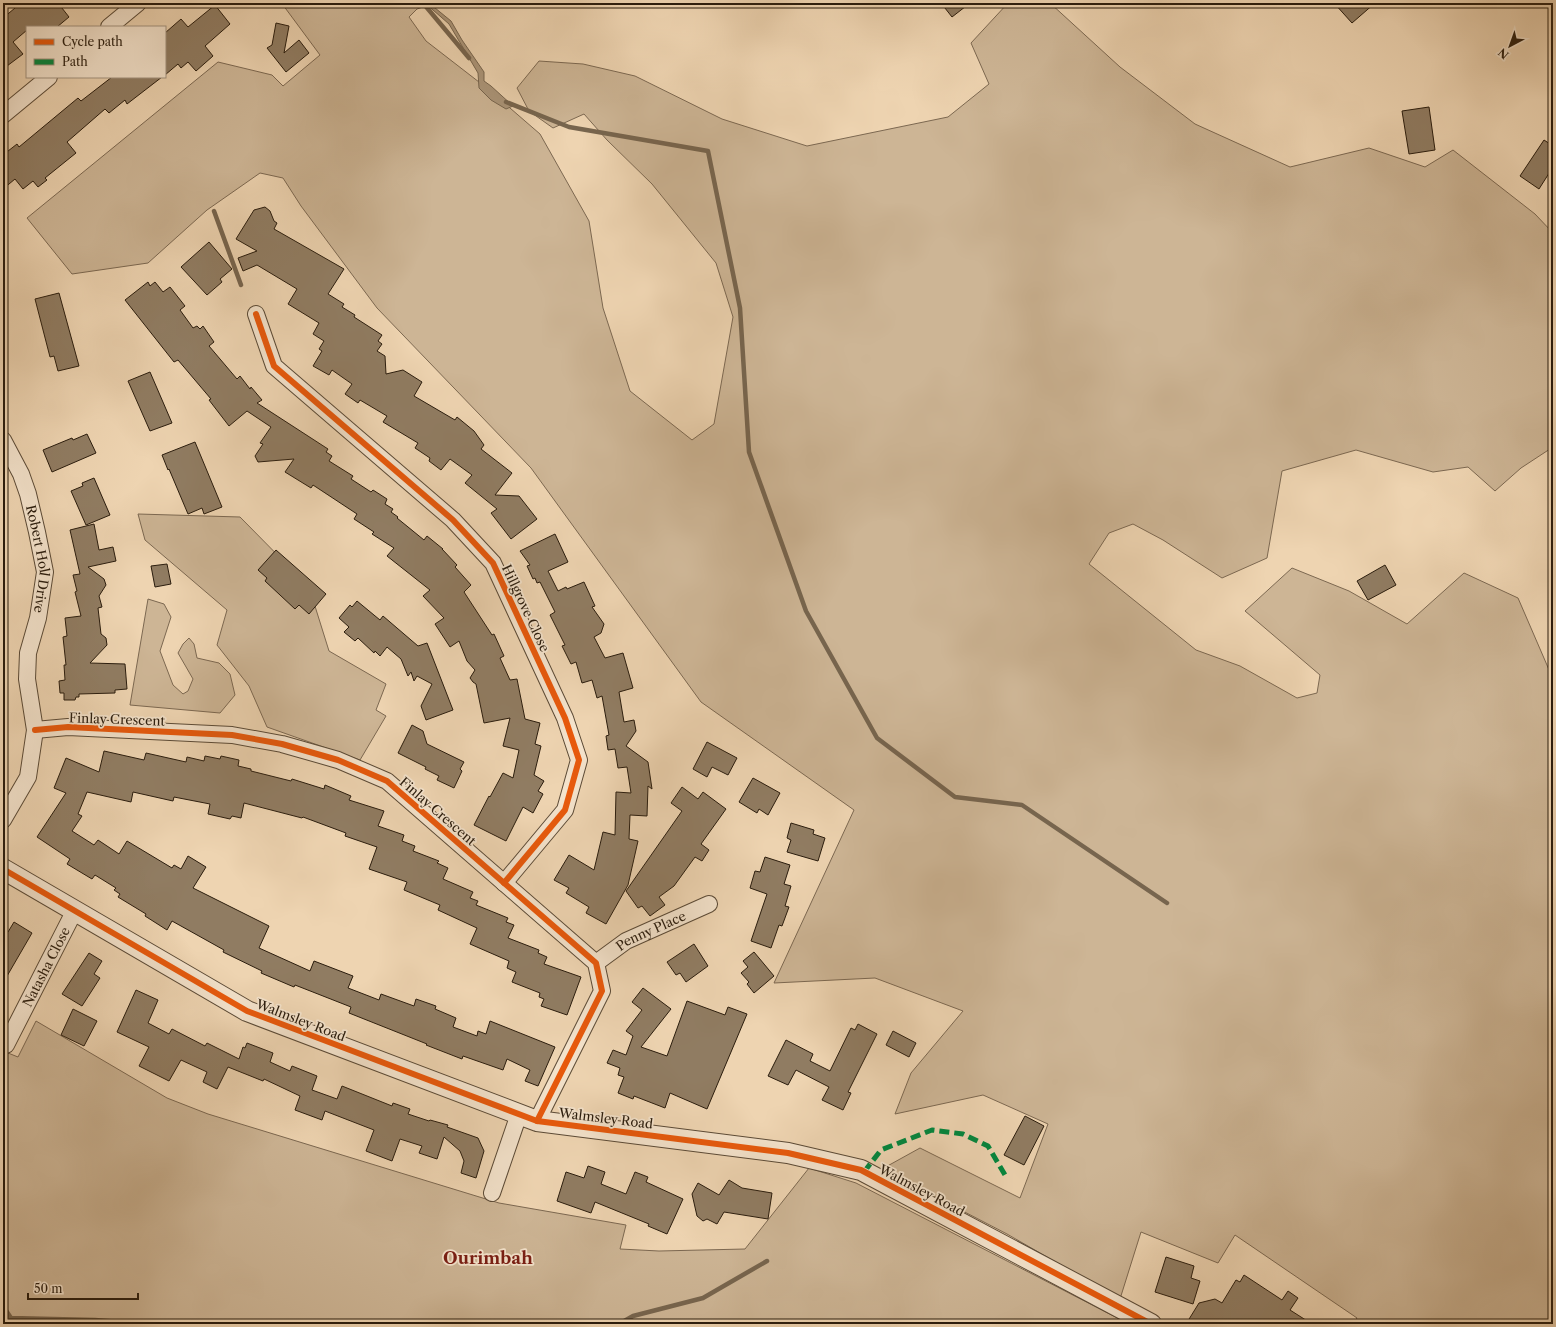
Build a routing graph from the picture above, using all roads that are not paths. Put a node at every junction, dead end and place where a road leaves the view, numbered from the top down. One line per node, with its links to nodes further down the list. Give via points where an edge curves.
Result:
1 (138, 3): 2 (street)
2 (110, 26)
3 (48, 78): 4 (street)
4 (3, 115)
5 (256, 314): 10 (street, Hillgrove Close, via 274,366 453,520 493,563 565,718 579,760 565,810)
6 (3, 440): 7 (street, Robert Holl Drive, via 21,474 28,494 45,572 38,618 28,653 27,679)
7 (35, 730): 8 (street, Robert Holl Drive, via 28,777); 10 (street, Finlay Crescent, via 68,727 232,735 282,744 338,760 387,781)
8 (3, 820)
9 (3, 869): 12 (street, Walmsley Road)
10 (504, 884): 13 (street, Finlay Crescent)
11 (709, 904): 13 (street, Penny Place, via 626,941)
12 (75, 910): 14 (street, Natasha Close); 15 (street, Walmsley Road, via 247,1011)
13 (596, 963): 16 (street, via 602,991)
14 (6, 1045)
15 (519, 1114): 16 (street, Walmsley Road); 17 (street)
16 (537, 1120): 18 (street, Walmsley Road, via 788,1153 861,1170)
17 (492, 1193)
18 (1151, 1324)

